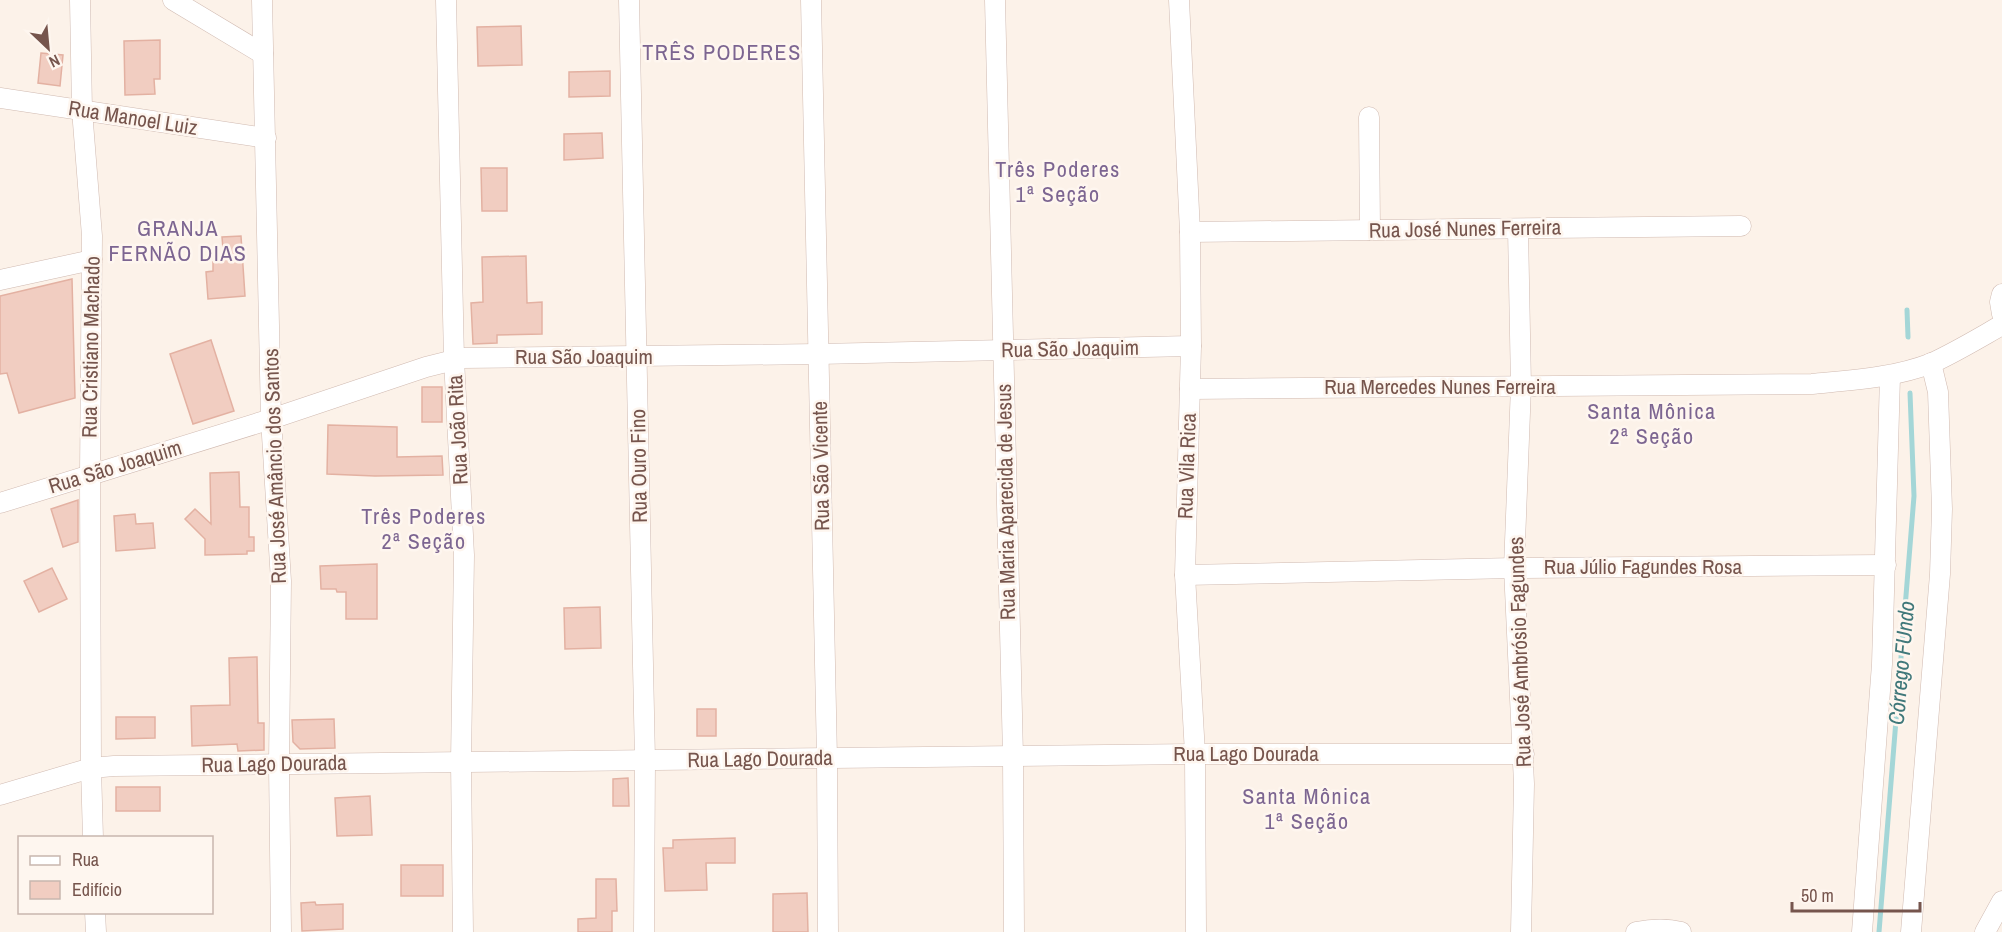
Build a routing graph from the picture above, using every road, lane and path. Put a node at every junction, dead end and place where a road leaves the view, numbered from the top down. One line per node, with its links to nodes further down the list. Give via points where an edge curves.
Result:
1 (80, 0): 11 (street, Rua Cristiano Machado)
2 (173, 0): 9 (street)
3 (262, 0): 9 (street, Rua José Amâncio dos Santos)
4 (446, 0): 27 (street, Rua João Rita)
5 (629, 0): 26 (street, Rua Ouro Fino)
6 (811, 0): 25 (street, Rua São Vicente)
7 (995, 0): 24 (street, Rua Maria Aparecida de Jesus)
8 (1179, 0): 17 (street, Rua Vila Rica)
9 (263, 54): 13 (street, Rua José Amâncio dos Santos)
10 (0, 98): 11 (street, Rua Manoel Luiz)
11 (82, 110): 13 (street, Rua Manoel Luiz); 18 (street, Rua Cristiano Machado)
12 (1370, 117): 16 (street)
13 (266, 138): 31 (street, Rua José Amâncio dos Santos)
14 (1741, 226): 15 (street, Rua José Nunes Ferreira)
15 (1518, 229): 16 (street, Rua José Nunes Ferreira); 29 (street, Rua José Ambrósio Fagundes)
16 (1370, 230): 17 (street, Rua José Nunes Ferreira)
17 (1190, 232): 23 (street, Rua Vila Rica)
18 (92, 260): 19 (street); 32 (street, Rua Cristiano Machado)
19 (0, 280)
20 (2002, 294): 21 (street)
21 (2002, 314)
22 (2002, 325): 28 (street, Rua Mercedes Nunes Ferreira)
23 (1191, 346): 24 (street, Rua São Joaquim); 30 (street, Rua Vila Rica)
24 (1002, 351): 25 (street, Rua São Joaquim); 39 (street, Rua Maria Aparecida de Jesus)
25 (818, 354): 26 (street, Rua São Joaquim); 40 (street, Rua São Vicente)
26 (637, 357): 27 (street, Rua São Joaquim); 41 (street, Rua Ouro Fino)
27 (454, 359): 31 (street, Rua São Joaquim); 42 (street, Rua João Rita, via 464,555)
28 (1913, 369): 29 (street, Rua Mercedes Nunes Ferreira, via 1812,384); 34 (street); 60 (street, via 1938,392 1942,520)
29 (1521, 386): 30 (street, Rua Mercedes Nunes Ferreira); 35 (street, Rua José Ambrósio Fagundes)
30 (1190, 389): 36 (street, Rua Vila Rica)
31 (271, 419): 32 (street, Rua São Joaquim); 43 (street, Rua José Amâncio dos Santos, via 280,581)
32 (90, 476): 33 (street, Rua São Joaquim); 44 (street, Rua Cristiano Machado)
33 (0, 503)
34 (1886, 565): 35 (street, Rua Júlio Fagundes Rosa); 59 (street)
35 (1514, 568): 36 (street, Rua Júlio Fagundes Rosa); 38 (street, Rua José Ambrósio Fagundes)
36 (1185, 575): 37 (street, Rua Vila Rica)
37 (1195, 754): 38 (street, Rua Lago Dourada); 39 (street, Rua Lago Dourada); 55 (street, Rua Vila Rica)
38 (1524, 754): 56 (street, Rua José Ambrósio Fagundes)
39 (1013, 756): 40 (street, Rua Lago Dourada); 54 (street, Rua Maria Aparecida de Jesus)
40 (827, 758): 41 (street, Rua Lago Dourada); 53 (street, Rua São Vicente)
41 (645, 760): 42 (street, Rua Lago Dourada); 52 (street, Rua Ouro Fino)
42 (461, 762): 43 (street, Rua Lago Dourada); 51 (street, Rua João Rita)
43 (279, 764): 44 (street, Rua Lago Dourada); 50 (street, Rua José Amâncio dos Santos)
44 (91, 768): 45 (street, Rua Lago Dourada); 46 (street, Rua Cristiano Machado)
45 (0, 795)
46 (93, 836)
47 (2002, 901): 61 (street)
48 (95, 914): 49 (street)
49 (96, 932)
50 (281, 932)
51 (463, 932)
52 (644, 932)
53 (828, 932)
54 (1014, 932)
55 (1196, 932)
56 (1521, 932)
57 (1636, 932): 58 (street)
58 (1681, 932)
59 (1862, 932)
60 (1911, 932)
61 (1985, 932)

